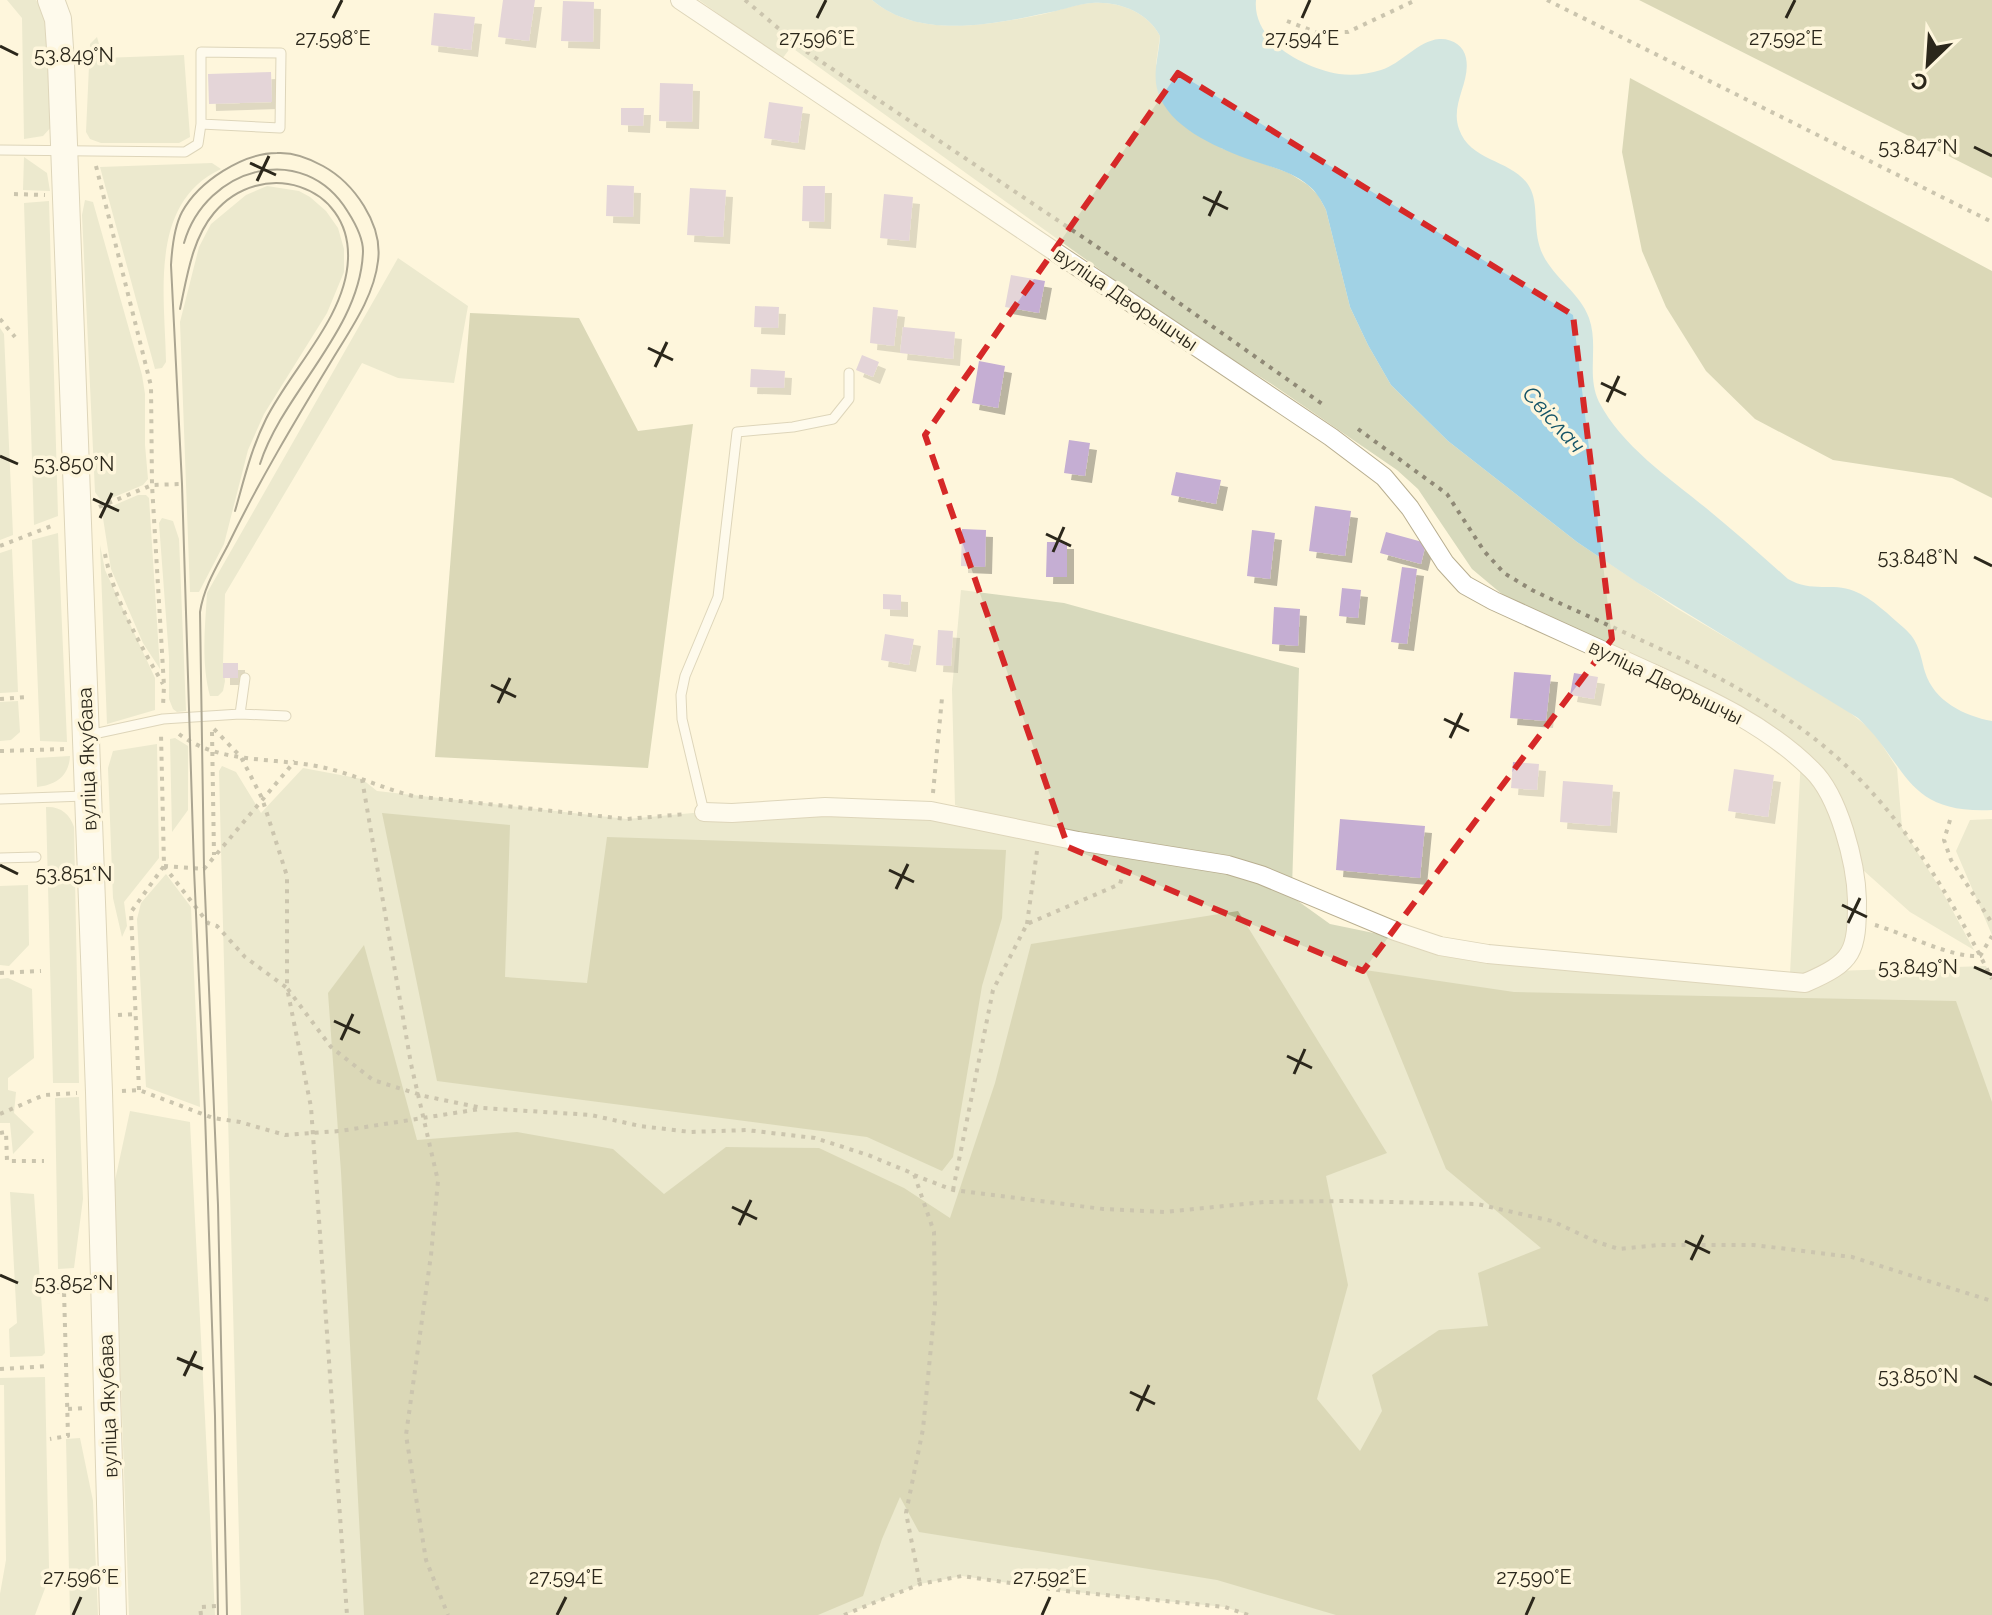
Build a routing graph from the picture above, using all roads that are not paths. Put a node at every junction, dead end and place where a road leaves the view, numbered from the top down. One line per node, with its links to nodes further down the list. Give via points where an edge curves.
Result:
1 (51, 0): 5 (main road, вуліца Якубава, via 58,19)
2 (680, 0): 13 (street, вуліца Дворышчы, via 1331,437 1384,477 1465,585 1718,704 1772,737 1814,771 1834,803 1850,851 1857,934 1851,953 1834,971 1805,983 1504,955 1440,946 1228,865 931,811 825,807)
3 (201, 124): 3 (lane, via 201,52 281,53 280,128); 5 (lane, via 198,144 185,152)
4 (0, 150): 5 (lane)
5 (64, 150): 10 (main road, вуліца Якубава)
6 (849, 373): 13 (lane, via 849,399 833,419 737,432 718,597 681,695)
7 (245, 678): 8 (lane)
8 (240, 714): 9 (lane); 10 (lane, via 163,719)
9 (286, 716)
10 (86, 736): 11 (main road, вуліца Якубава)
11 (88, 796): 12 (lane); 16 (main road, вуліца Якубава)
12 (0, 799)
13 (704, 812)
14 (36, 857): 15 (lane)
15 (0, 858)
16 (113, 1615)

